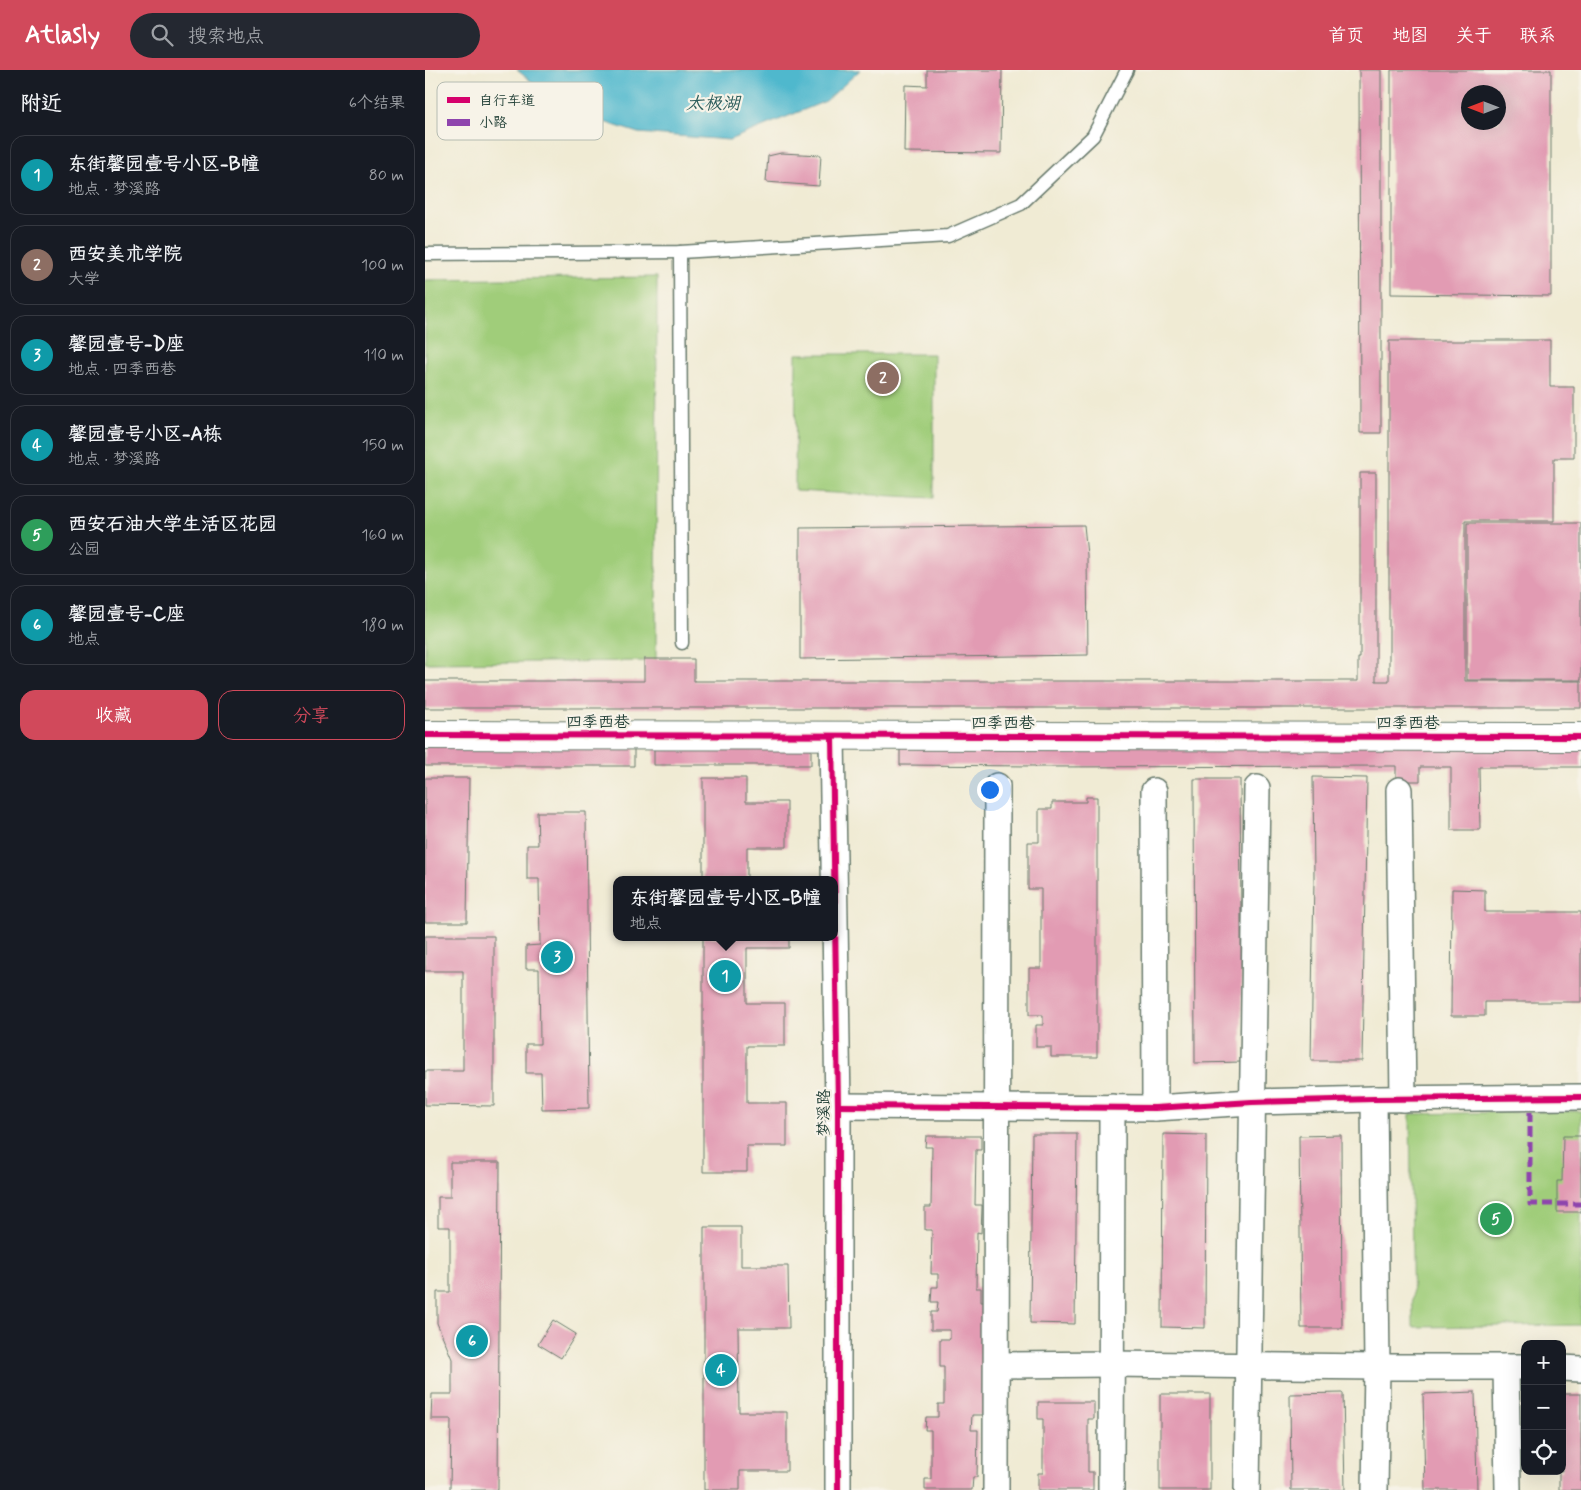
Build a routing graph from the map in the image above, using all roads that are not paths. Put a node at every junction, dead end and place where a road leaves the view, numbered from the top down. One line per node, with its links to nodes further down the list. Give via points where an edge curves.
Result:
1 (1127, 70): 2 (lane, via 1093,136 1021,204 948,236)
2 (680, 252): 3 (lane); 4 (lane)
3 (425, 254)
4 (682, 643)
5 (425, 735): 6 (street, 四季西巷)
6 (832, 737): 7 (street, 四季西巷); 12 (street, 梦溪路)
7 (1581, 737)
8 (997, 786): 19 (street)
9 (1257, 788): 17 (street)
10 (1399, 790): 16 (street)
11 (1154, 791): 21 (street)
12 (834, 876)
13 (835, 941): 18 (street, 梦溪路)
14 (1581, 1097): 16 (street)
15 (1375, 1099): 16 (street); 17 (street); 25 (street)
16 (1403, 1099)
17 (1252, 1102): 21 (street); 24 (street)
18 (838, 1106): 19 (street); 29 (street, 梦溪路)
19 (996, 1108): 20 (street); 23 (street)
20 (1113, 1108): 21 (street); 22 (street)
21 (1155, 1108)
22 (1111, 1364): 23 (street); 24 (street); 31 (street)
23 (997, 1365): 30 (street)
24 (1248, 1365): 25 (street); 32 (street)
25 (1377, 1367): 26 (street); 33 (street)
26 (1516, 1367): 34 (street)
27 (1566, 1368): 28 (street)
28 (1581, 1369)
29 (838, 1490)
30 (996, 1490)
31 (1111, 1490)
32 (1247, 1490)
33 (1375, 1490)
34 (1508, 1490)

